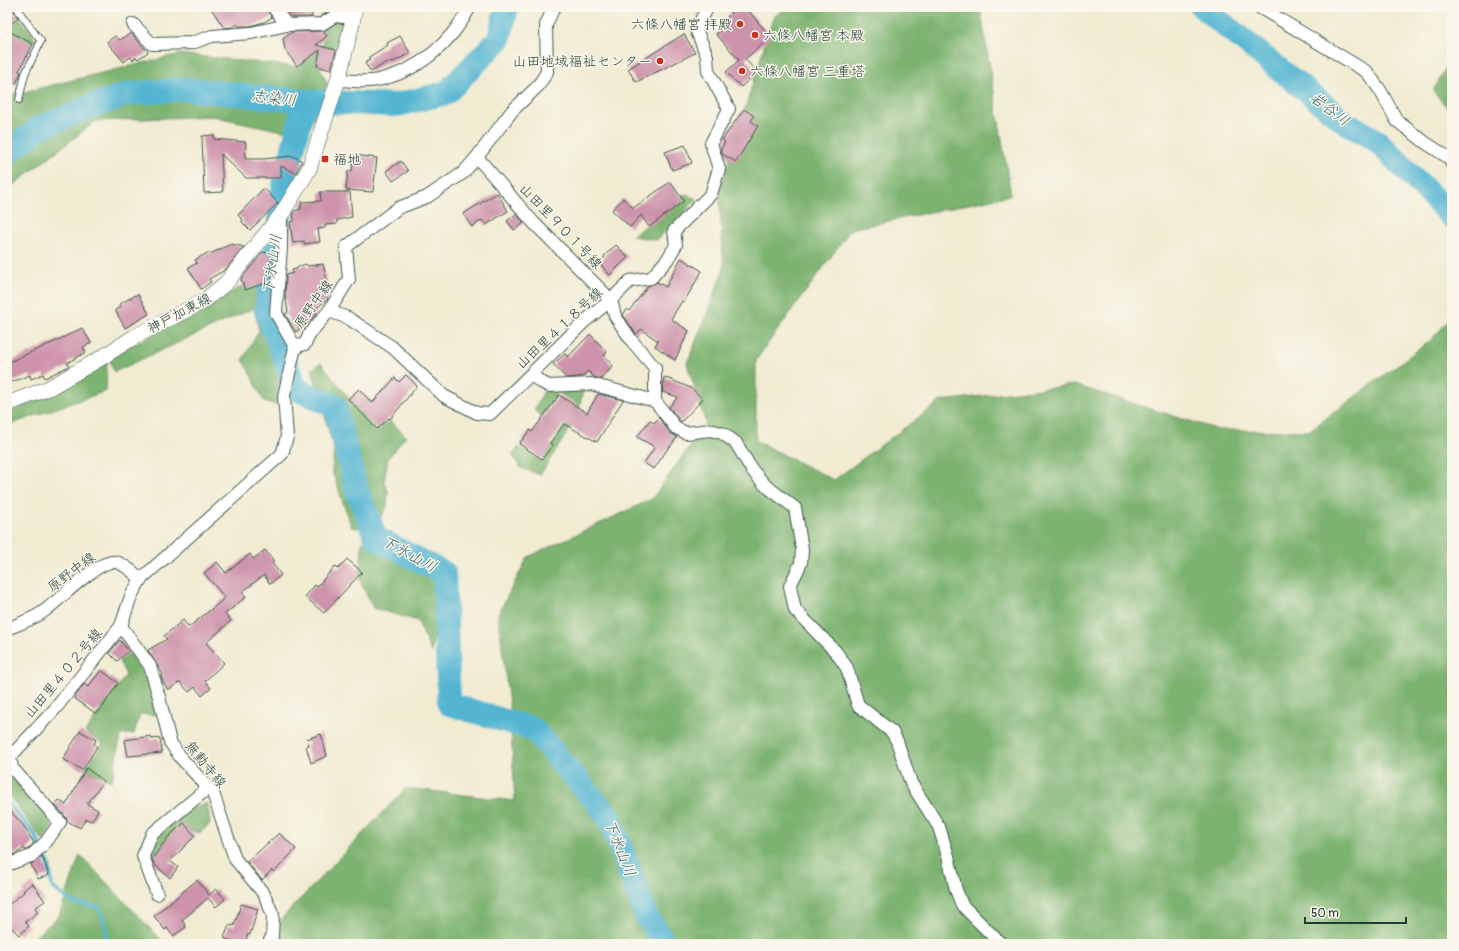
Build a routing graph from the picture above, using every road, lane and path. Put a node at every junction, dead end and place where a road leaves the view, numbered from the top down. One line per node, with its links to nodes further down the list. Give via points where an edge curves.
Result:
1 (16, 7): 11 (lane, via 41,40 25,74)
2 (273, 7): 9 (street)
3 (470, 7): 10 (street, via 451,37 421,62 399,74 378,80)
4 (554, 7): 12 (street, 原野中線, via 546,25 547,72)
5 (708, 7): 15 (street, 山田里４１８号線, via 696,29 707,56 708,71 729,109 711,143 719,169 711,194 674,231 676,245 651,278 630,281)
6 (1259, 7): 13 (street, via 1367,72 1397,121 1450,158)
7 (354, 12): 9 (street, via 335,16 322,24); 10 (street, 神戸加東線)
8 (133, 24): 9 (street, via 152,44 192,43 212,36 252,33)
9 (287, 25)
10 (338, 80): 14 (street, 神戸加東線, via 309,169)
11 (19, 100)
12 (477, 157): 15 (street, 山田里９０１号線, via 533,222); 16 (street, 原野中線, via 463,173 427,196 398,208 346,247 349,279)
13 (1452, 164)
14 (282, 215): 17 (street, via 276,313); 20 (street, 神戸加東線, via 226,283 204,301 134,336 49,388)
15 (611, 300): 18 (street, 山田里４１８号線); 19 (street, 山田里９０１号線, via 615,316 655,368)
16 (329, 311): 17 (street, 原野中線, via 304,344); 18 (street, 山田里４１８号線, via 348,318 392,347 444,396 477,413 490,414)
17 (295, 347): 21 (street, 原野中線, via 284,396 287,437 282,454)
18 (531, 375): 19 (street, via 549,386 591,384)
19 (654, 401): 28 (street, via 676,428 686,433 710,430 736,443 765,486 795,508 802,549 801,563 790,586 795,610 836,652 847,668 858,705 892,732 911,783 939,827 962,905)
20 (7, 404)
21 (141, 579): 22 (street, via 131,596); 23 (street, 原野中線, via 121,564 105,564 42,613)
22 (121, 626): 24 (street, 無動寺線, via 150,666 170,742); 25 (street, 山田里４０２号線, via 55,709 10,757 12,768 60,822 46,842 31,856)
23 (7, 629)
24 (208, 788): 26 (street, via 152,834 143,856); 27 (street, 無動寺線, via 213,793 235,859 264,894 273,915 272,937)
25 (7, 865)
26 (157, 894)
27 (268, 944)
28 (1001, 944)

